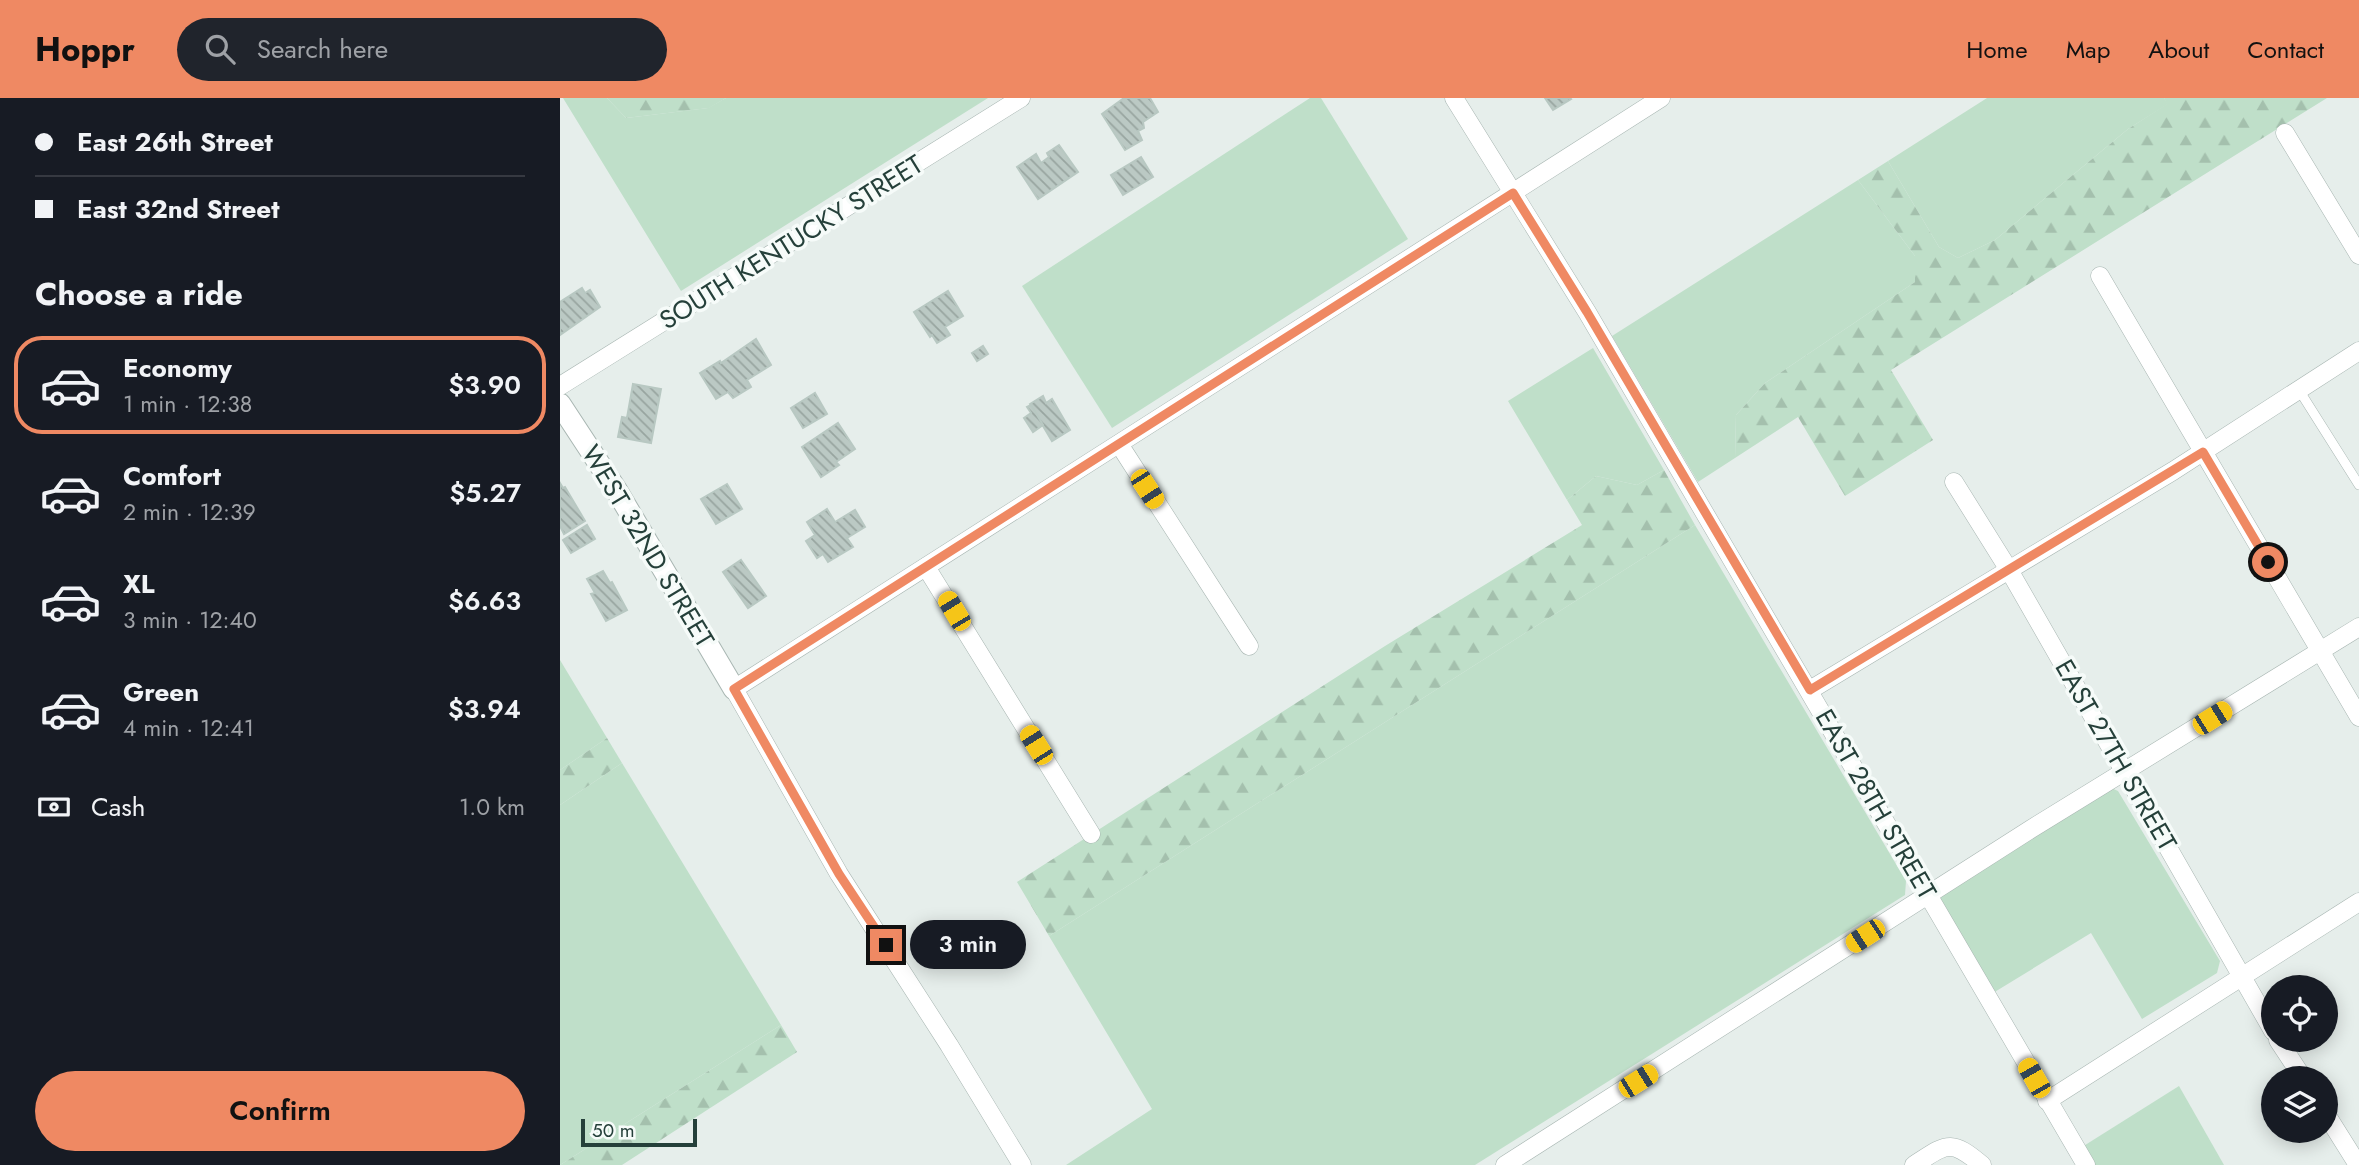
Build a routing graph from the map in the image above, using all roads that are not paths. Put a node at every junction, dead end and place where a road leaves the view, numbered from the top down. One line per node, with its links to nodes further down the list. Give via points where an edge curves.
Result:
1 (1021, 98): 9 (street, SOUTH KENTUCKY STREET)
2 (1454, 98): 5 (street, EAST 28TH STREET)
3 (1661, 98): 5 (street)
4 (2285, 133): 6 (street)
5 (1513, 193): 12 (street); 22 (street, EAST 28TH STREET)
6 (2359, 255)
7 (2101, 276): 13 (street)
8 (2359, 351): 10 (street)
9 (560, 386)
10 (2299, 390): 13 (street); 15 (lane)
11 (560, 404): 21 (street, WEST 32ND STREET)
12 (1119, 444): 16 (street); 19 (street)
13 (2203, 452): 17 (street); 20 (street)
14 (1954, 482): 17 (street, EAST 27TH STREET)
15 (2359, 485)
16 (926, 567): 21 (street); 25 (street)
17 (2009, 570): 22 (street); 24 (street, EAST 27TH STREET)
18 (2359, 627): 20 (street)
19 (1249, 646)
20 (2320, 651): 23 (street); 24 (street)
21 (734, 689): 32 (street, via 839,874)
22 (1810, 690): 26 (street, EAST 28TH STREET)
23 (2359, 717)
24 (2125, 771): 26 (street); 28 (street, EAST 27TH STREET)
25 (1091, 834)
26 (1929, 895): 30 (street, EAST 28TH STREET); 33 (street)
27 (2359, 902): 28 (street)
28 (2242, 977): 29 (street, EAST 27TH STREET); 30 (street)
29 (2261, 1010)
30 (2047, 1101): 36 (street, EAST 28TH STREET)
31 (2338, 1133): 37 (street)
32 (1022, 1165)
33 (1505, 1165)
34 (1914, 1165): 35 (street, via 1942,1147 1961,1148)
35 (1982, 1165)
36 (2086, 1165)
37 (2358, 1165)

